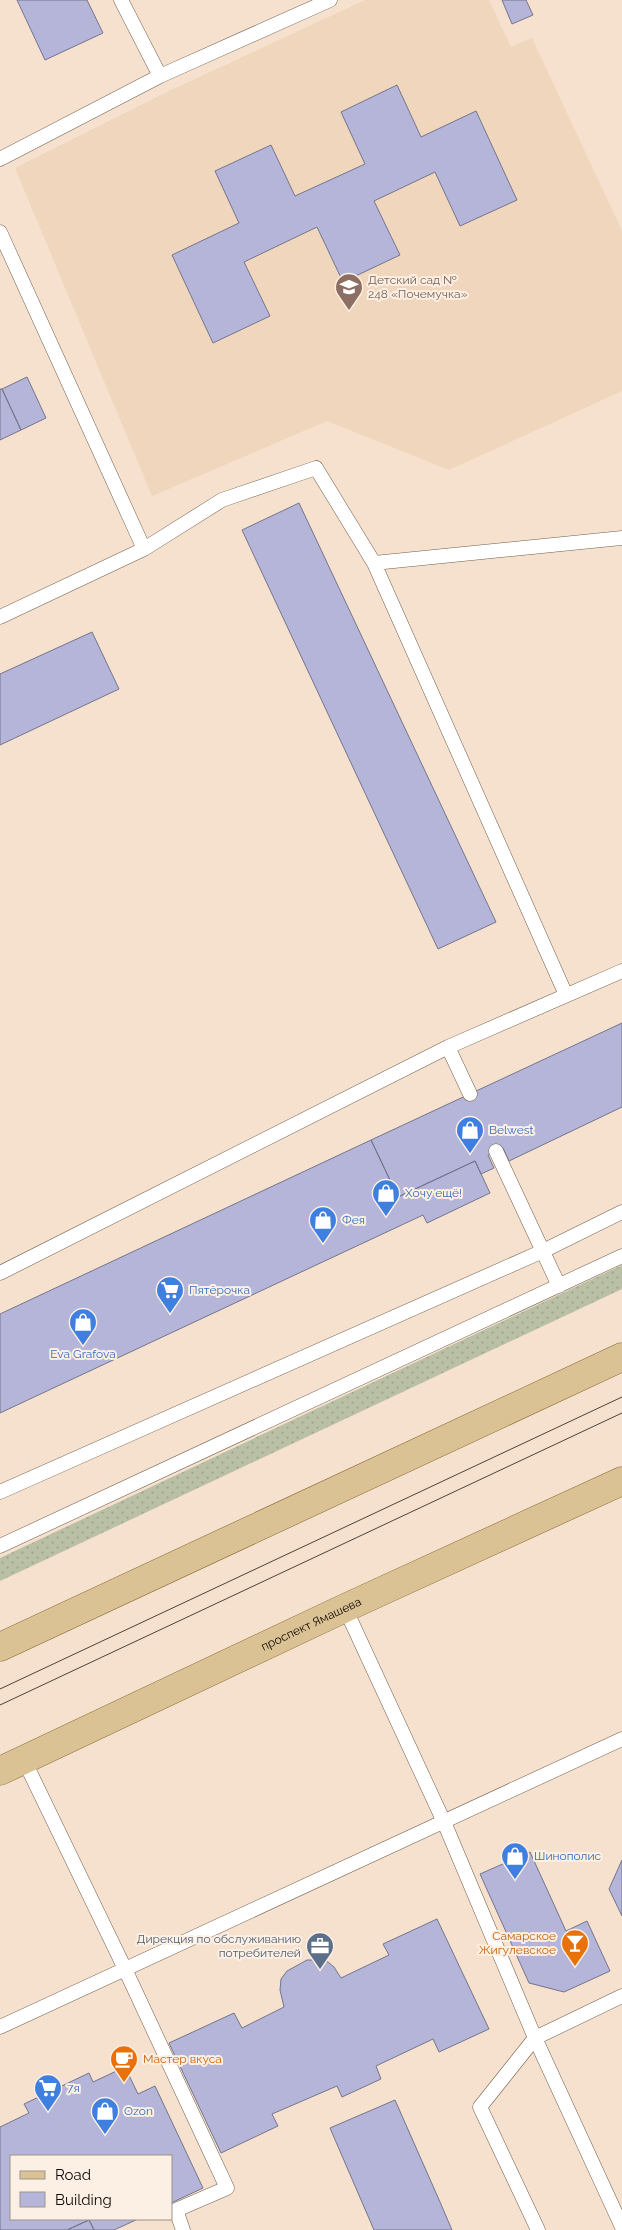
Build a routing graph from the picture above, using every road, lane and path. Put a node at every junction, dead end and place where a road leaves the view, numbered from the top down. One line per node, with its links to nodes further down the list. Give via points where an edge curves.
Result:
1 (121, 0): 3 (lane)
2 (330, 0): 3 (lane)
3 (160, 76): 4 (lane)
4 (0, 159)
5 (0, 232): 7 (lane)
6 (622, 538): 8 (lane)
7 (144, 549): 8 (lane, via 222,500 316,468); 9 (lane)
8 (374, 563): 11 (lane)
9 (0, 617)
10 (622, 971): 11 (lane)
11 (566, 995): 12 (lane)
12 (448, 1047): 13 (lane); 18 (lane)
13 (470, 1094)
14 (496, 1151): 16 (lane)
15 (622, 1212): 16 (lane)
16 (543, 1251): 19 (lane); 22 (lane)
17 (622, 1256): 19 (lane)
18 (0, 1273)
19 (559, 1286): 23 (lane)
20 (622, 1358): 25 (main road)
21 (622, 1481): 24 (main road, проспект Ямашева)
22 (0, 1492)
23 (0, 1546)
24 (345, 1608): 27 (main road, проспект Ямашева); 29 (lane)
25 (0, 1647)
26 (622, 1739): 29 (lane)
27 (24, 1760): 28 (main road, проспект Ямашева); 30 (lane)
28 (0, 1771)
29 (444, 1822): 30 (lane); 33 (lane)
30 (125, 1969): 32 (lane); 35 (lane, via 227,2188 176,2210)
31 (622, 1996): 33 (lane)
32 (0, 2027)
33 (535, 2038): 34 (lane); 36 (lane, via 480,2107)
34 (622, 2227)
35 (183, 2230)
36 (538, 2230)

